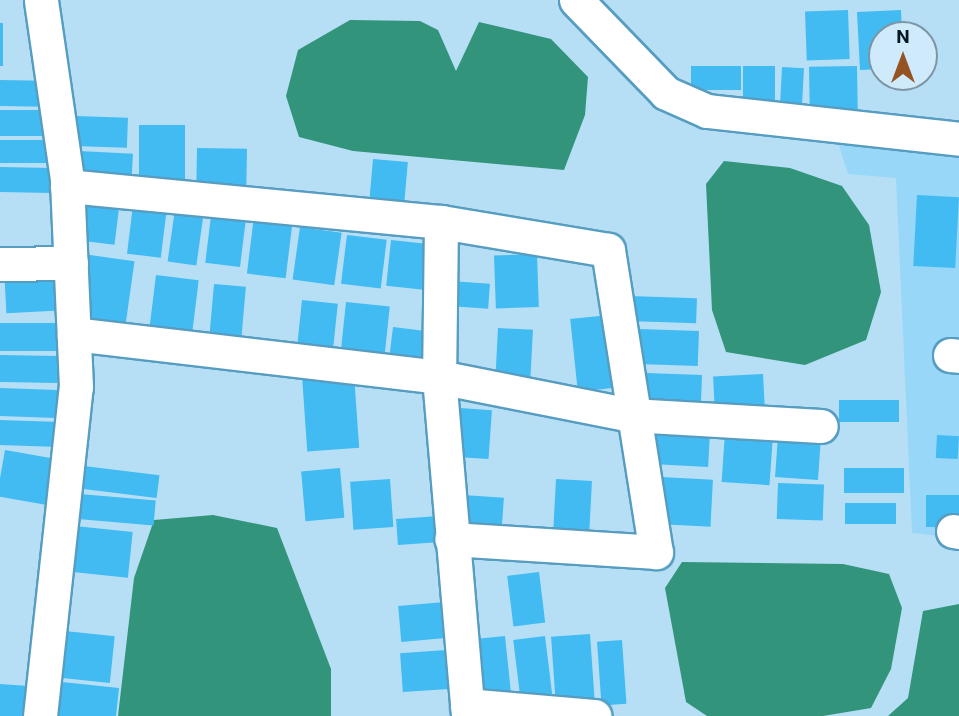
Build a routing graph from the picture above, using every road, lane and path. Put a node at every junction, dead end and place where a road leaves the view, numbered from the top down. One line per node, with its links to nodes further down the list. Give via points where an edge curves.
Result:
1 (41, 0): 4 (street)
2 (576, 0): 3 (street, via 666,93 707,111)
3 (959, 139)
4 (67, 186): 5 (street); 7 (street)
5 (441, 222): 9 (street); 10 (street, via 608,250)
6 (0, 264): 7 (street)
7 (71, 264): 8 (street)
8 (74, 334): 9 (street); 14 (street, via 76,387)
9 (439, 377): 10 (street); 12 (street)
10 (631, 415): 11 (street); 12 (street, via 656,552)
11 (821, 426)
12 (451, 539): 13 (street)
13 (468, 710): 15 (street)
14 (40, 716)
15 (595, 716)

